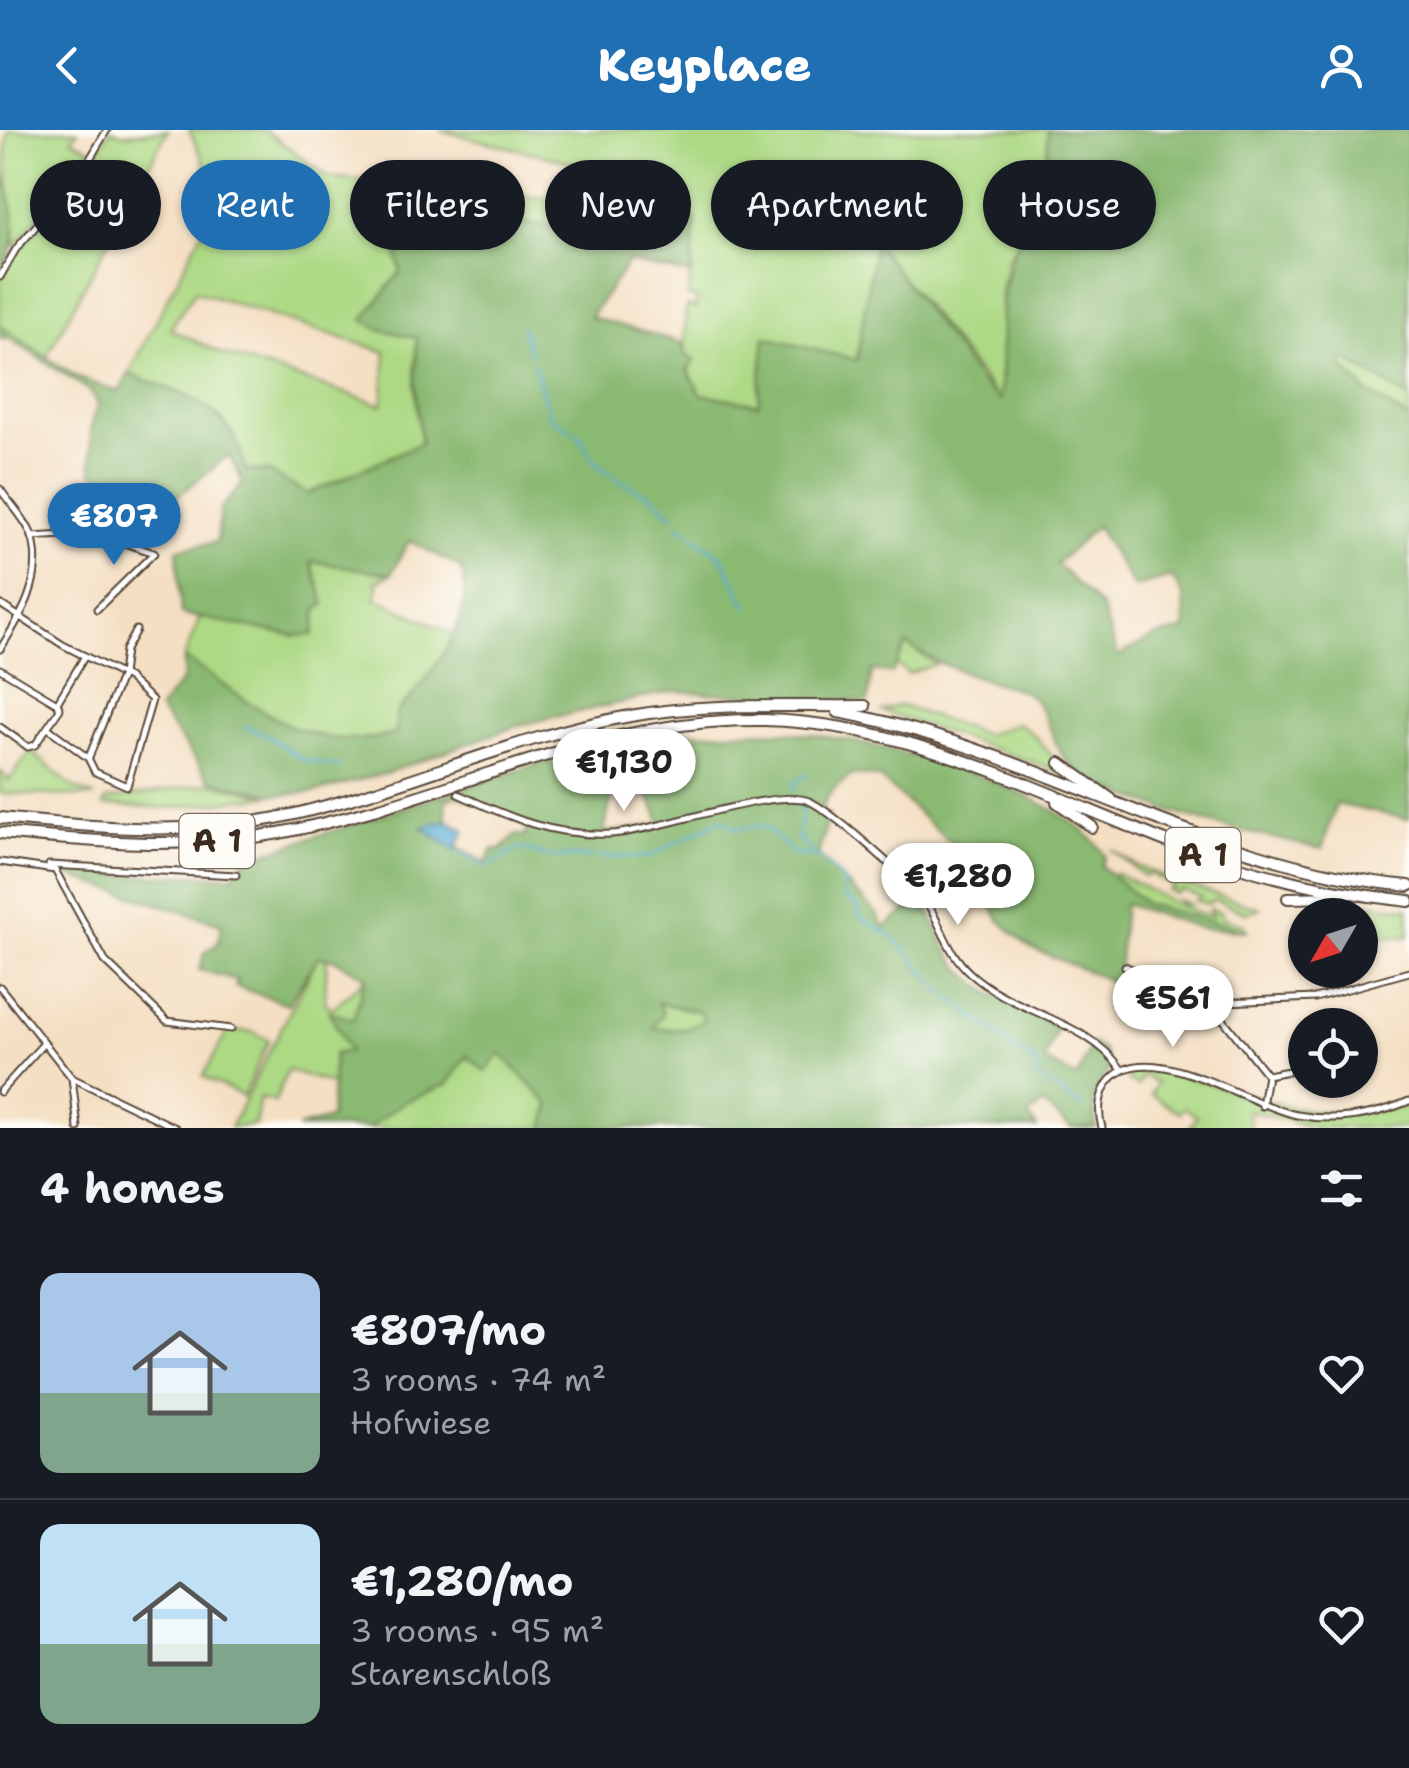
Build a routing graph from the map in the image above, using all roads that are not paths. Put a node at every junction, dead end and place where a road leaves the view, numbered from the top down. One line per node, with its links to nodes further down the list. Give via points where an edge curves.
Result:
1 (107, 130): 2 (street)
2 (0, 277)
3 (0, 489): 4 (street)
4 (32, 538): 6 (street, via 96,533 154,553); 7 (street, via 33,582)
5 (0, 604): 7 (street)
6 (98, 609)
7 (21, 618): 9 (street); 10 (street)
8 (136, 630): 12 (street)
9 (0, 649)
10 (86, 655): 12 (street); 13 (street)
11 (0, 670): 13 (street)
12 (122, 675): 18 (street); 18 (street, via 152,700 130,784 94,772)
13 (57, 703): 17 (street)
14 (865, 706): 15 (highway)
15 (812, 707): 22 (highway, A 1, via 940,736); 23 (highway, A 1, via 712,705 629,716 291,815 214,827)
16 (0, 727): 17 (street, via 28,747)
17 (48, 728): 18 (street)
18 (88, 758)
19 (1060, 763): 22 (highway)
20 (1045, 792): 24 (highway); 25 (highway, A 1, via 876,734 768,720 682,723 624,732 320,824 204,843); 30 (highway, A 1, via 1227,864)
21 (458, 794): 39 (street, via 530,826 573,834 615,834 802,798 920,895 954,957 997,996 1095,1040)
22 (1128, 811): 29 (highway, A 1, via 1274,862)
23 (0, 818)
24 (1092, 827)
25 (0, 833)
26 (0, 862): 27 (street)
27 (46, 865): 28 (street); 37 (street, via 66,885 105,962 167,1020)
28 (236, 875)
29 (1409, 886)
30 (1368, 897): 31 (highway); 32 (highway, A 1)
31 (1288, 898)
32 (1409, 901)
33 (1126, 966): 36 (street)
34 (1409, 972): 36 (street, via 1315,998 1232,1000)
35 (2, 991): 38 (street)
36 (1219, 1007): 41 (street)
37 (231, 1029)
38 (44, 1043): 42 (street); 43 (street)
39 (1122, 1070): 45 (street, via 1160,1064); 48 (street, via 1100,1098)
40 (1288, 1071): 41 (street)
41 (1268, 1075): 45 (street)
42 (72, 1078): 46 (street); 47 (street)
43 (0, 1092)
44 (1409, 1101): 45 (street, via 1342,1117)
45 (1262, 1106)
46 (78, 1128)
47 (176, 1128)
48 (1102, 1128)

